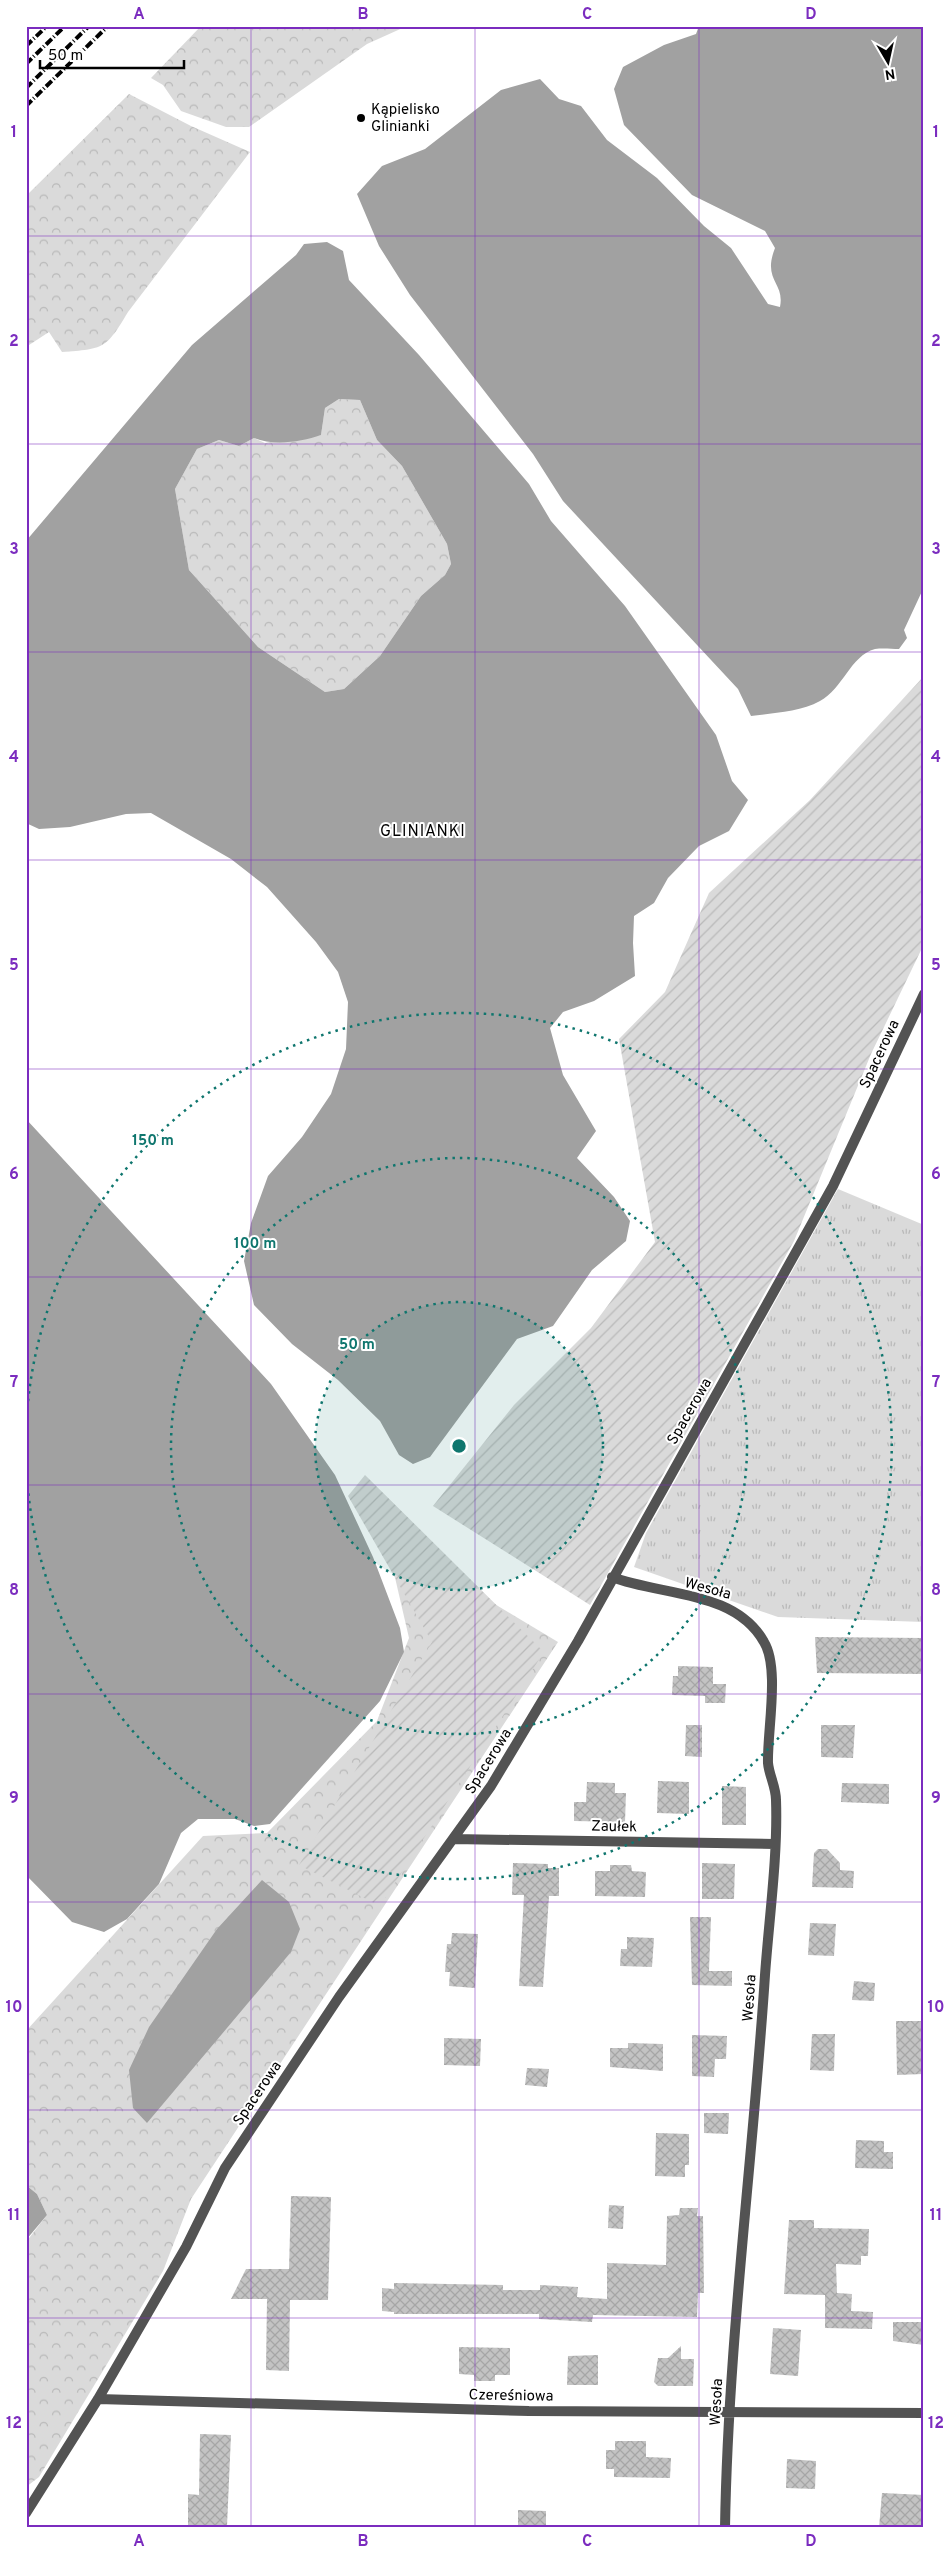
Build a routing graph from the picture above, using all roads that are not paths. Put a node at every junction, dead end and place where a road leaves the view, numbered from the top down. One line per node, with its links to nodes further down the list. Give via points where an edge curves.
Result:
1 (924, 994): 2 (street, Spacerowa, via 833,1186)
2 (612, 1577): 3 (street, Spacerowa, via 578,1641 491,1786); 4 (street, Wesoła, via 634,1586 732,1609 766,1643 772,1680 768,1765 776,1797)
3 (453, 1838): 4 (street, Zaułek); 5 (street, Spacerowa, via 339,1997 225,2168 186,2247)
4 (774, 1844): 6 (street, Wesoła)
5 (98, 2399): 6 (street, Czereśniowa); 8 (street, Spacerowa)
6 (730, 2413): 7 (street, Czereśniowa); 9 (street, Wesoła)
7 (924, 2413)
8 (26, 2513)
9 (725, 2528)

